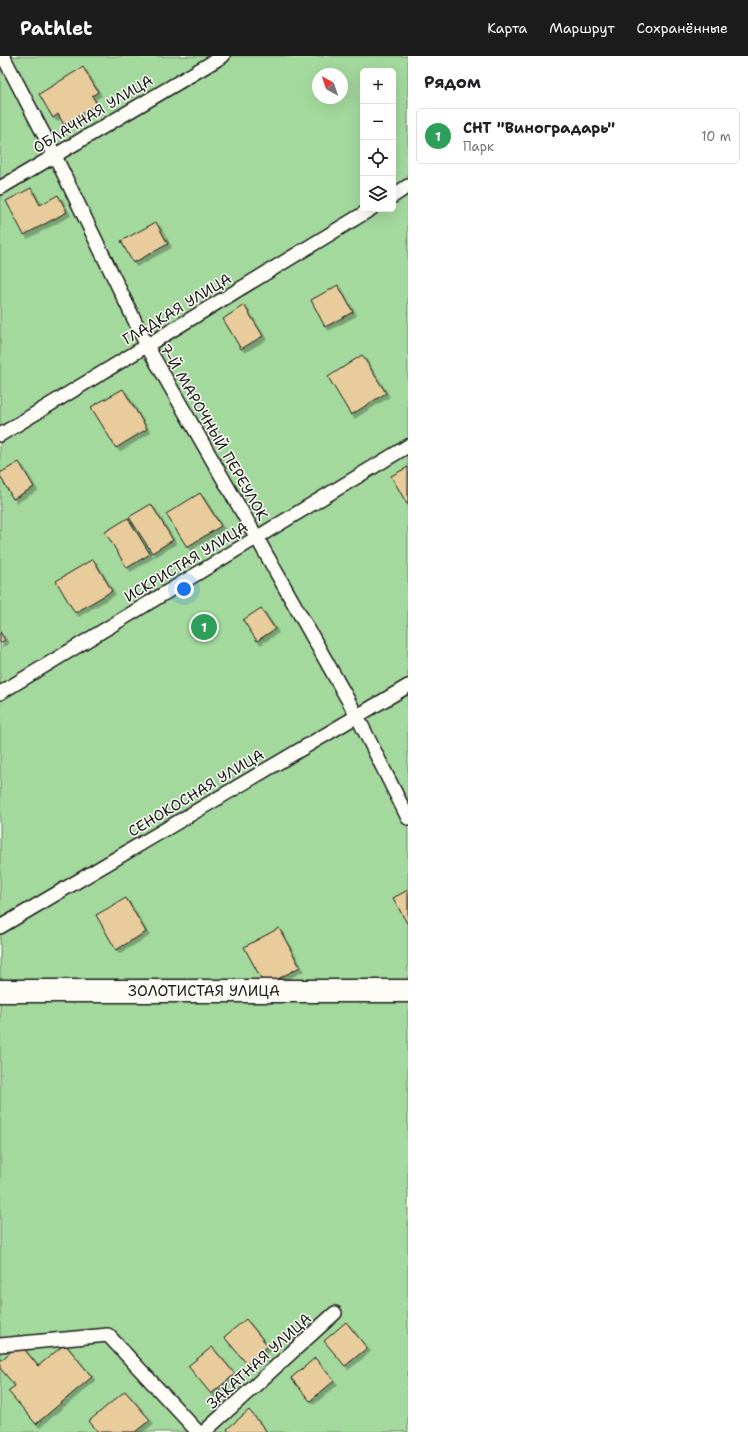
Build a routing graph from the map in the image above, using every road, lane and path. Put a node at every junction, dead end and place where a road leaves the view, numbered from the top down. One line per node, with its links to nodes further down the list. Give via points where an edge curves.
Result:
1 (2, 56): 3 (lane, 7-Й МАРОЧНЫЙ ПЕРЕУЛОК)
2 (223, 56): 3 (lane, ОБЛАЧНАЯ УЛИЦА)
3 (55, 156): 5 (lane, ОБЛАЧНАЯ УЛИЦА); 8 (lane, 7-Й МАРОЧНЫЙ ПЕРЕУЛОК)
4 (408, 186): 6 (lane)
5 (0, 188)
6 (396, 194)
7 (366, 212): 8 (lane, ГЛАДКАЯ УЛИЦА)
8 (147, 346): 9 (lane, ГЛАДКАЯ УЛИЦА); 11 (lane, 7-Й МАРОЧНЫЙ ПЕРЕУЛОК)
9 (0, 435)
10 (408, 446): 11 (lane, ИСКРИСТАЯ УЛИЦА)
11 (257, 538): 13 (lane, ИСКРИСТАЯ УЛИЦА); 14 (lane, 7-Й МАРОЧНЫЙ ПЕРЕУЛОК)
12 (408, 686): 14 (lane, СЕНОКОСНАЯ УЛИЦА)
13 (0, 693)
14 (356, 716): 15 (lane, 7-Й МАРОЧНЫЙ ПЕРЕУЛОК); 16 (lane, СЕНОКОСНАЯ УЛИЦА)
15 (408, 818)
16 (0, 927)
17 (0, 991): 18 (street, ЗОЛОТИСТАЯ УЛИЦА)
18 (408, 991)
19 (335, 1313): 22 (lane, ЗАКАТНАЯ УЛИЦА)
20 (0, 1345): 21 (lane, via 108,1335)
21 (198, 1432)
22 (204, 1432)

